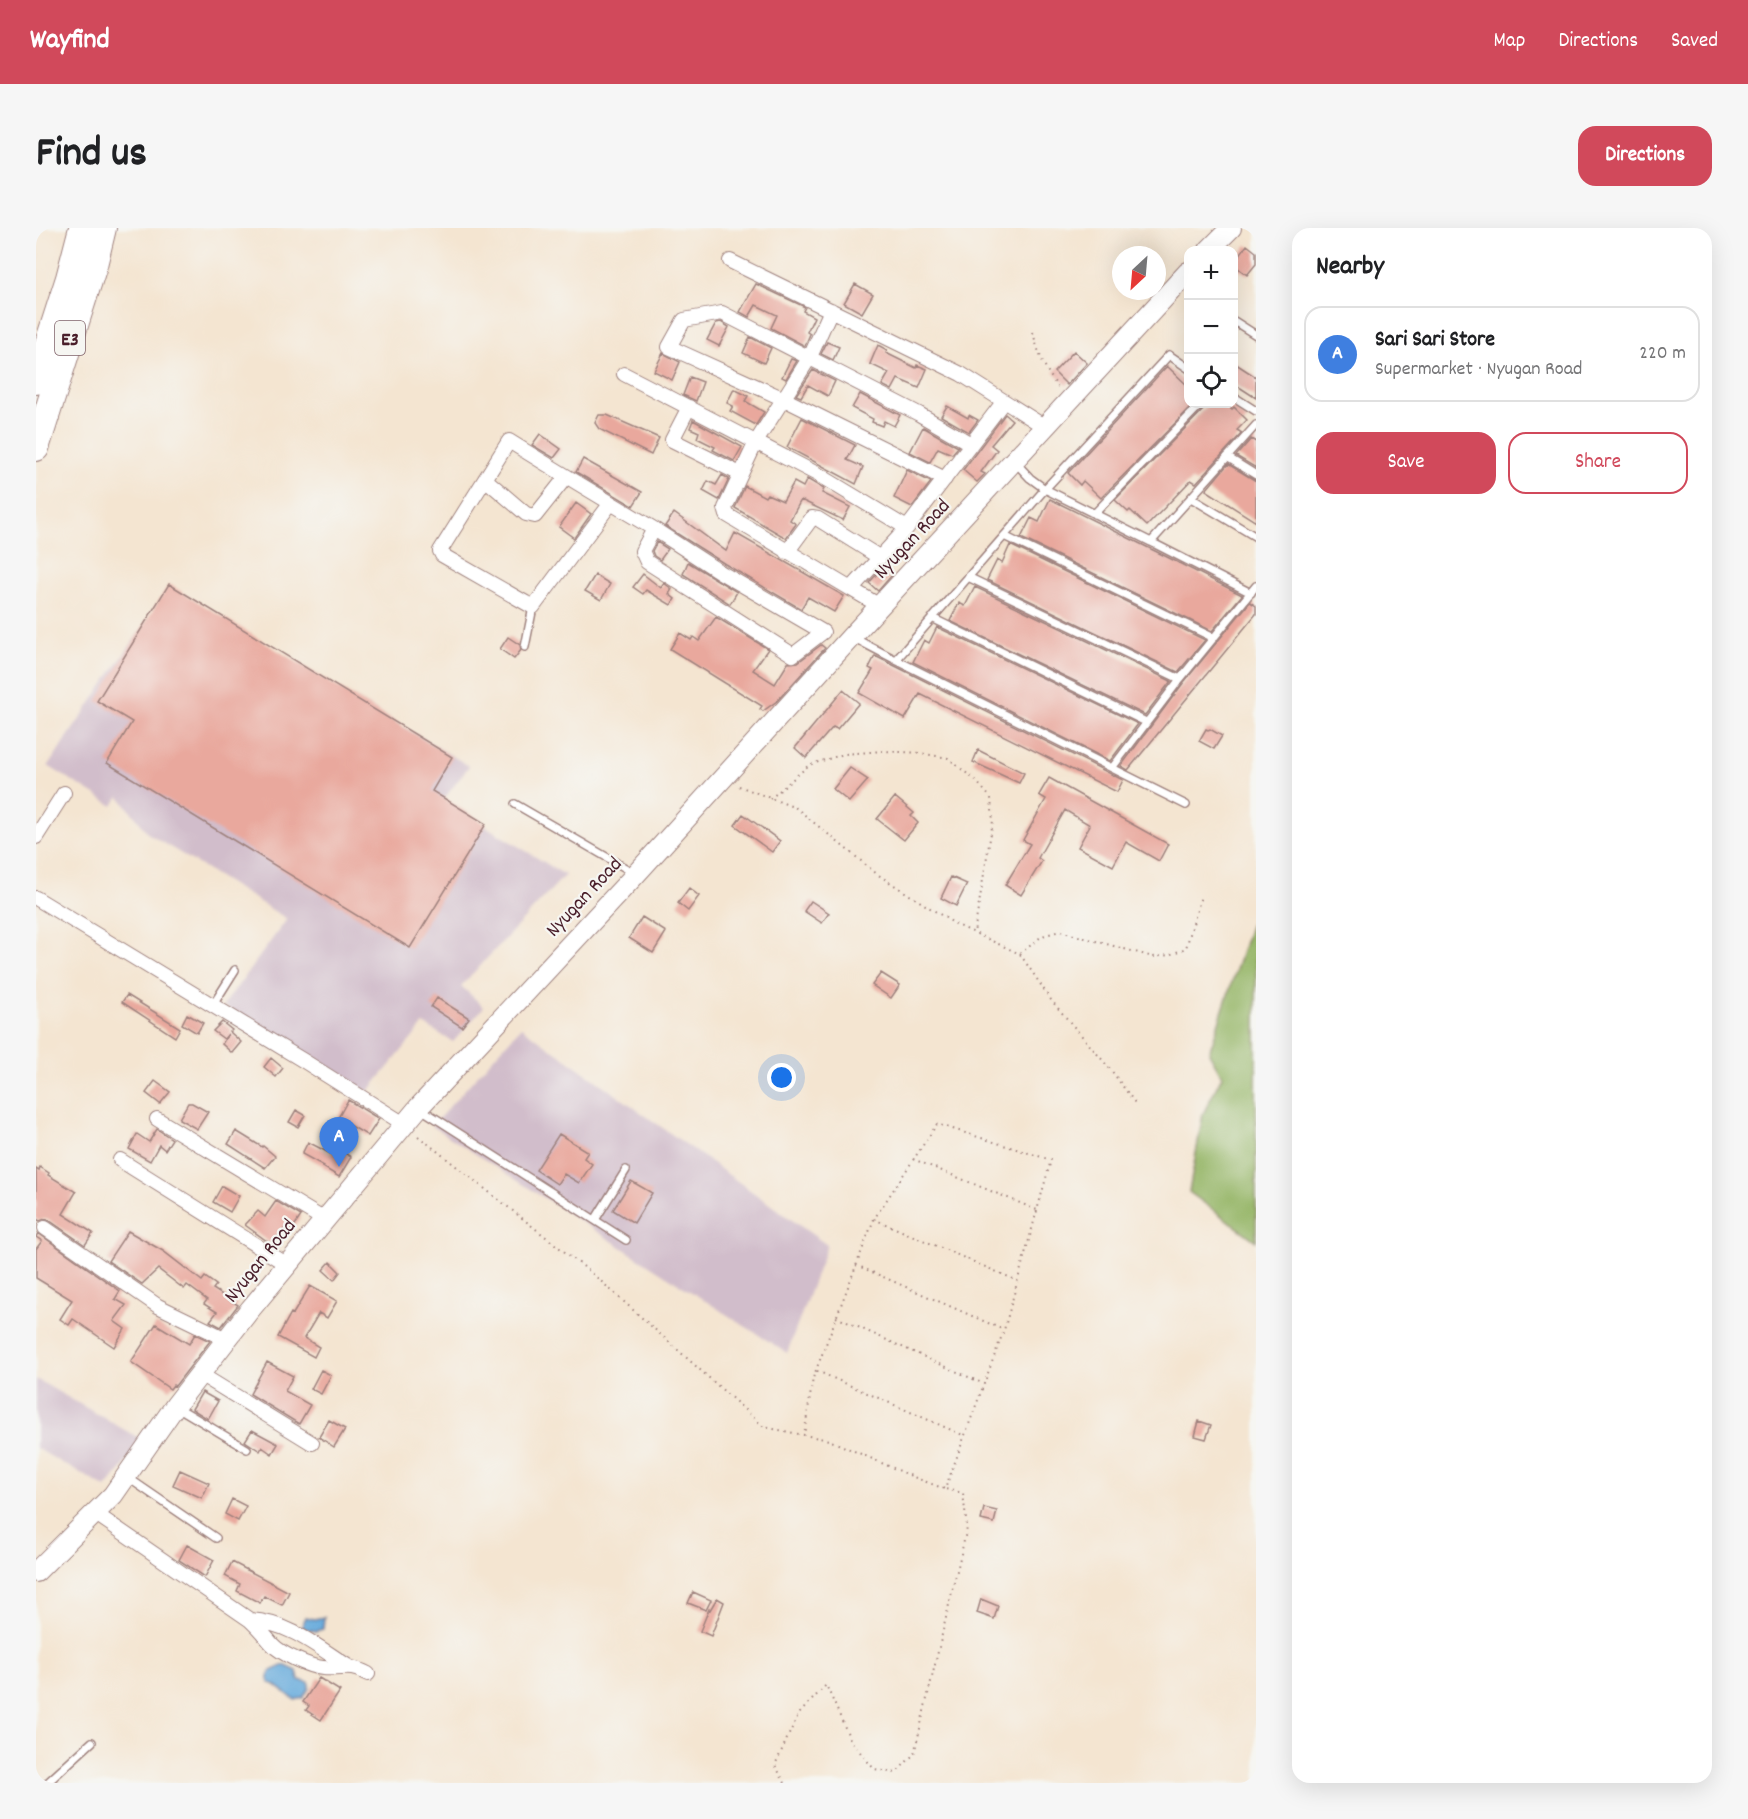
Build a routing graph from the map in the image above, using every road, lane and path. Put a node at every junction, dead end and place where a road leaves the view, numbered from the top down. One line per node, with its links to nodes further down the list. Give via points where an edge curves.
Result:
1 (82, 228): 14 (highway, E3)
2 (103, 228): 26 (highway, E3)
3 (1224, 230): 4 (main road)
4 (1212, 246)
5 (730, 261): 7 (street)
6 (1183, 281): 18 (main road, Nyugan Road)
7 (831, 310): 11 (street); 17 (street, via 961,374)
8 (1238, 324): 10 (lane)
9 (1033, 332): 18 (path, via 1047,374)
10 (1256, 335)
11 (810, 357): 15 (street); 15 (street, via 722,313 684,320 669,347); 25 (street)
12 (1184, 365): 34 (lane, via 1169,355)
13 (624, 374): 19 (street)
14 (36, 381)
15 (784, 399): 24 (street); 33 (street)
16 (1238, 400): 21 (lane)
17 (1004, 401): 23 (street); 25 (street)
18 (1068, 402): 23 (main road, Nyugan Road)
19 (689, 407): 24 (street); 29 (street, via 672,440)
20 (1197, 408): 37 (lane)
21 (1256, 411)
22 (1256, 425): 27 (lane)
23 (1045, 427): 28 (main road, Nyugan Road)
24 (756, 442): 29 (street); 38 (street)
25 (971, 444): 33 (street)
26 (36, 448)
27 (1227, 457): 30 (lane); 35 (lane)
28 (1015, 462): 34 (lane); 48 (main road, Nyugan Road)
29 (740, 474): 43 (street, via 724,508 727,515)
30 (1256, 475)
31 (566, 477): 32 (street, via 509,441); 32 (street, via 536,516 526,514); 36 (street)
32 (484, 479): 49 (street, via 440,551)
33 (945, 479): 38 (street)
34 (1045, 489): 37 (lane); 40 (lane)
35 (1191, 498): 41 (lane); 42 (lane)
36 (611, 503): 39 (street); 49 (street)
37 (1094, 514): 42 (lane)
38 (907, 528): 44 (street)
39 (654, 529): 51 (street); 51 (street, via 642,551 647,562 793,656)
40 (1004, 536): 45 (lane); 52 (lane)
41 (1256, 537)
42 (1151, 542): 47 (lane)
43 (787, 552): 44 (street, via 812,518); 46 (street)
44 (879, 557): 46 (street)
45 (968, 577): 50 (lane); 56 (lane)
46 (851, 589): 48 (street)
47 (1253, 590): 52 (lane)
48 (880, 606): 53 (main road, Nyugan Road)
49 (533, 608): 54 (lane)
50 (932, 618): 55 (lane); 57 (lane)
51 (823, 632): 53 (street)
52 (1214, 638): 56 (lane)
53 (848, 641): 55 (lane); 59 (main road, Nyugan Road)
54 (525, 647)
55 (896, 660): 58 (lane)
56 (1180, 679): 57 (lane)
57 (1146, 722): 58 (lane)
58 (1112, 768): 63 (lane)
59 (722, 779): 61 (path); 65 (main road, Nyugan Road)
60 (64, 792): 64 (street)
61 (770, 799): 68 (path, via 796,808 877,874); 68 (path, via 809,765 844,754 883,751 948,758 992,798 993,821)
62 (515, 804): 65 (lane)
63 (1186, 805)
64 (36, 837)
65 (636, 874): 73 (main road, Nyugan Road)
66 (1201, 896): 69 (path, via 1186,948 1169,955 1153,957 1060,931 1041,936)
67 (36, 898): 71 (street)
68 (974, 933): 69 (path)
69 (1020, 954): 72 (path, via 1051,1000)
70 (235, 970): 71 (lane)
71 (213, 1005): 75 (street)
72 (1135, 1103)
73 (419, 1107): 75 (main road, Nyugan Road); 82 (lane)
74 (157, 1119): 80 (street)
75 (404, 1124): 80 (main road, Nyugan Road); 95 (path, via 594,1275 764,1427)
76 (913, 1159): 79 (path); 79 (path, via 937,1124 1051,1160); 81 (path)
77 (120, 1160): 85 (street)
78 (626, 1170): 82 (lane)
79 (1038, 1210): 87 (path)
80 (323, 1219): 85 (main road, Nyugan Road)
81 (874, 1219): 86 (path); 87 (path)
82 (596, 1220): 84 (lane)
83 (45, 1228): 90 (street, via 158,1306)
84 (627, 1240)
85 (286, 1264): 90 (main road, Nyugan Road)
86 (856, 1265): 88 (path); 89 (path)
87 (1018, 1281): 89 (path)
88 (836, 1317): 91 (path); 93 (path)
89 (1004, 1330): 93 (path)
90 (226, 1339): 92 (main road, Nyugan Road)
91 (816, 1371): 95 (path); 96 (path)
92 (200, 1374): 94 (main road, Nyugan Road); 97 (street)
93 (984, 1384): 96 (path)
94 (175, 1406): 98 (lane); 99 (main road, Nyugan Road)
95 (804, 1435): 100 (path, via 829,1440)
96 (965, 1436): 100 (path)
97 (312, 1443)
98 (247, 1449)
99 (127, 1477): 101 (main road, Nyugan Road); 102 (lane)
100 (945, 1489): 109 (path, via 963,1493 968,1528 914,1754 896,1773 874,1769 851,1741 826,1685 798,1715 775,1765)
101 (96, 1514): 103 (main road, Nyugan Road); 104 (street)
102 (216, 1538)
103 (36, 1572)
104 (250, 1620): 105 (street, via 281,1626); 105 (street, via 273,1646 309,1665 324,1669)
105 (349, 1667): 106 (street)
106 (368, 1674)
107 (92, 1742): 108 (lane)
108 (47, 1783)
109 (784, 1783)

